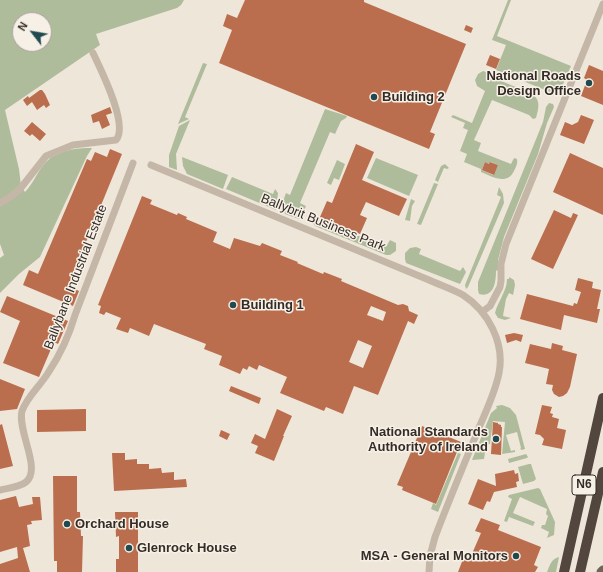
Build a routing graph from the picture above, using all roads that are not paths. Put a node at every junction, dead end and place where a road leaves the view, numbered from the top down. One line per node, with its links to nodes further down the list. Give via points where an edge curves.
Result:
1 (603, 4): 6 (street, via 506,244 501,264 500,287 490,306)
2 (94, 53): 5 (street, via 117,110 119,137 116,140 73,145 46,156 20,189)
3 (133, 163): 9 (street, Ballybane Industrial Estate, via 61,353 22,412 21,421 31,463 31,474 26,482)
4 (151, 166): 6 (street, Ballybrit Business Park, via 430,280 462,295)
5 (0, 202)
6 (482, 312): 10 (street, Ballybrit Business Park, via 492,326 498,344 499,374 435,537)
7 (603, 398): 11 (highway, N6)
8 (603, 472): 12 (highway, N6)
9 (0, 490)
10 (429, 572)
11 (564, 572)
12 (580, 572)

